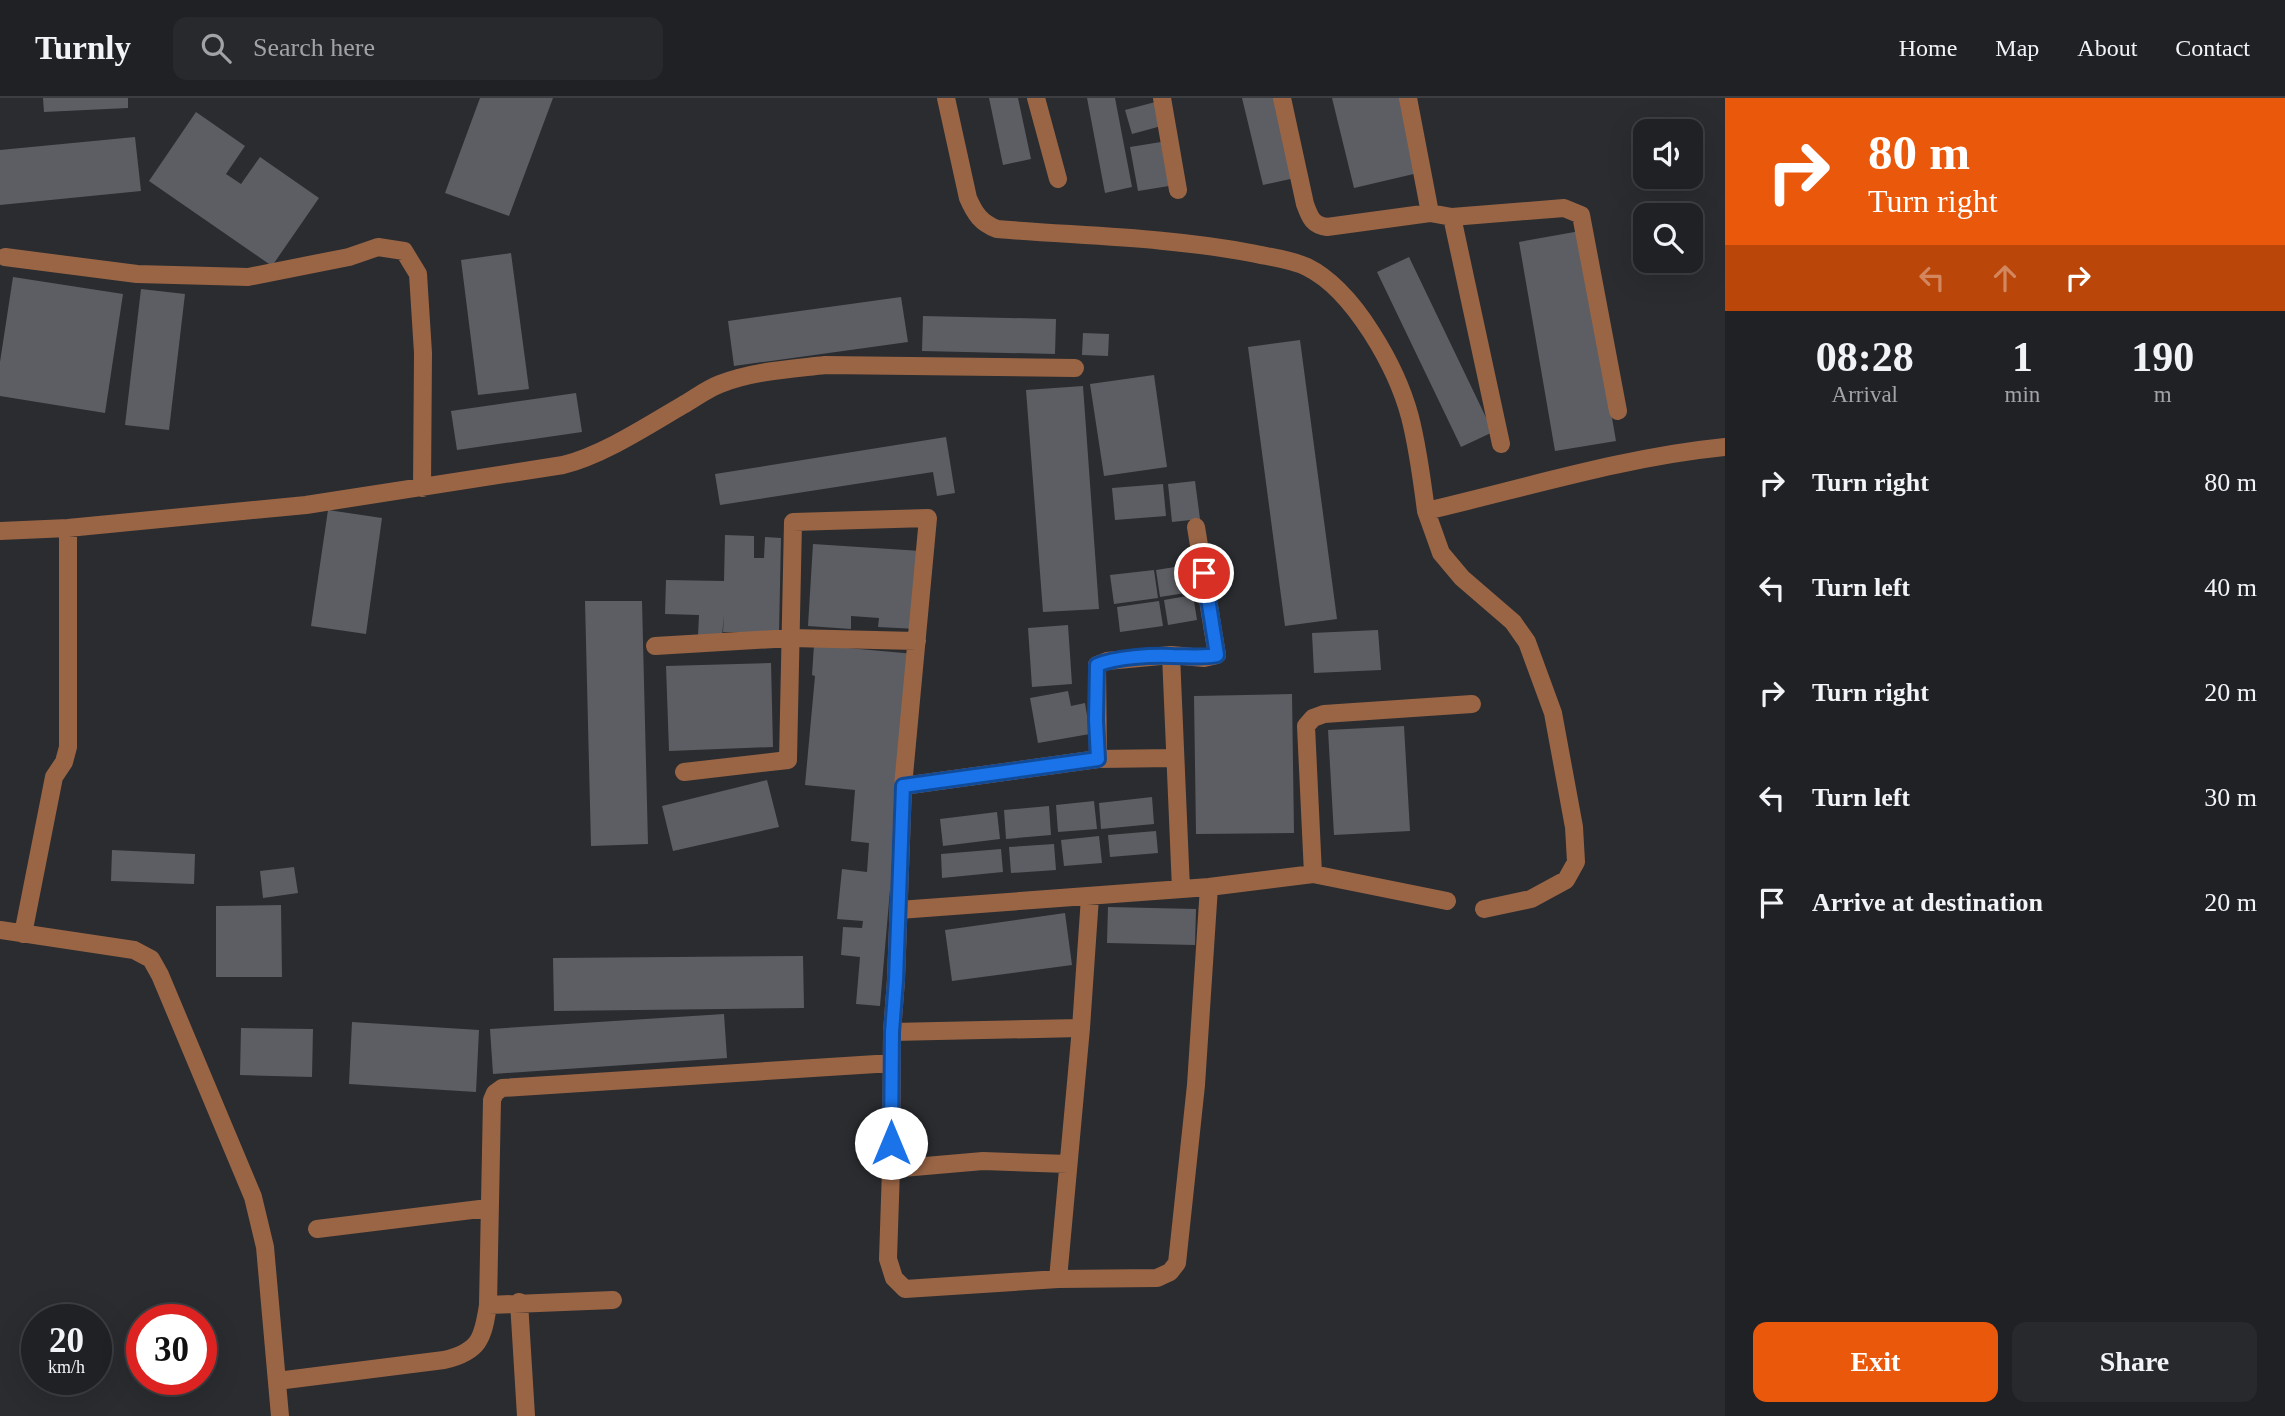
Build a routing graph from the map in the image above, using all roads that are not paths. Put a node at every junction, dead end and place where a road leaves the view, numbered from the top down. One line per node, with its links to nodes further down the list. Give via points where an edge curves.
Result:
1 (946, 98): 16 (street, via 968,198 985,224 997,229 1214,246 1289,261 1322,276 1358,312 1390,367 1410,416)
2 (1036, 98): 6 (street)
3 (1162, 98): 7 (street)
4 (1282, 98): 8 (street, via 1306,204 1318,226)
5 (1408, 98): 8 (street)
6 (1058, 178)
7 (1178, 190)
8 (1430, 213): 9 (street)
9 (1452, 217): 12 (street, via 1564,208 1581,215); 13 (street)
10 (5, 257): 15 (street, via 137,274 248,276 378,247 404,251 418,274 423,353)
11 (1075, 368): 15 (street, via 825,365 786,369 717,385 578,461)
12 (1618, 411)
13 (1501, 444)
14 (1725, 447): 16 (street, via 1617,466)
15 (422, 488): 18 (street, via 306,505)
16 (1426, 511): 34 (street, via 1441,553 1462,578 1513,622 1527,642 1553,713 1574,827 1576,862 1566,880 1531,899)
17 (1196, 527): 23 (street, via 1217,655)
18 (68, 528): 19 (street); 37 (street, via 68,747 54,777)
19 (0, 531)
20 (791, 638): 21 (street); 21 (street, via 793,522 929,518); 22 (street); 27 (street, via 788,760)
21 (916, 641): 28 (street)
22 (655, 646)
23 (1171, 655): 25 (street); 26 (street, via 1097,665)
24 (1472, 704): 29 (street, via 1313,718 1306,726)
25 (1174, 758): 26 (street); 31 (street)
26 (1098, 759): 28 (street)
27 (684, 772)
28 (903, 786): 35 (street)
29 (1313, 874): 30 (street); 33 (street)
30 (1209, 887): 31 (street); 45 (street, via 1196,1085 1177,1263 1157,1278)
31 (1181, 889): 32 (street)
32 (1090, 897): 35 (street); 38 (street)
33 (1447, 901)
34 (1484, 909)
35 (899, 910): 39 (street)
36 (0, 929): 37 (street)
37 (23, 934): 49 (street, via 134,950 151,960 160,975 253,1197 265,1247)
38 (1081, 1028): 39 (street); 41 (street)
39 (892, 1032): 40 (street)
40 (892, 1063): 42 (street); 43 (street, via 502,1088 492,1100)
41 (1068, 1164): 42 (street, via 982,1161); 45 (street)
42 (891, 1169): 45 (street, via 888,1259 894,1278 905,1289)
43 (488, 1208): 44 (street); 48 (street)
44 (317, 1228)
45 (1058, 1279)
46 (613, 1300): 47 (street)
47 (519, 1302): 48 (street); 51 (street)
48 (488, 1305): 49 (street, via 484,1329 476,1346 464,1356)
49 (277, 1381): 50 (street)
50 (280, 1416)
51 (526, 1416)

